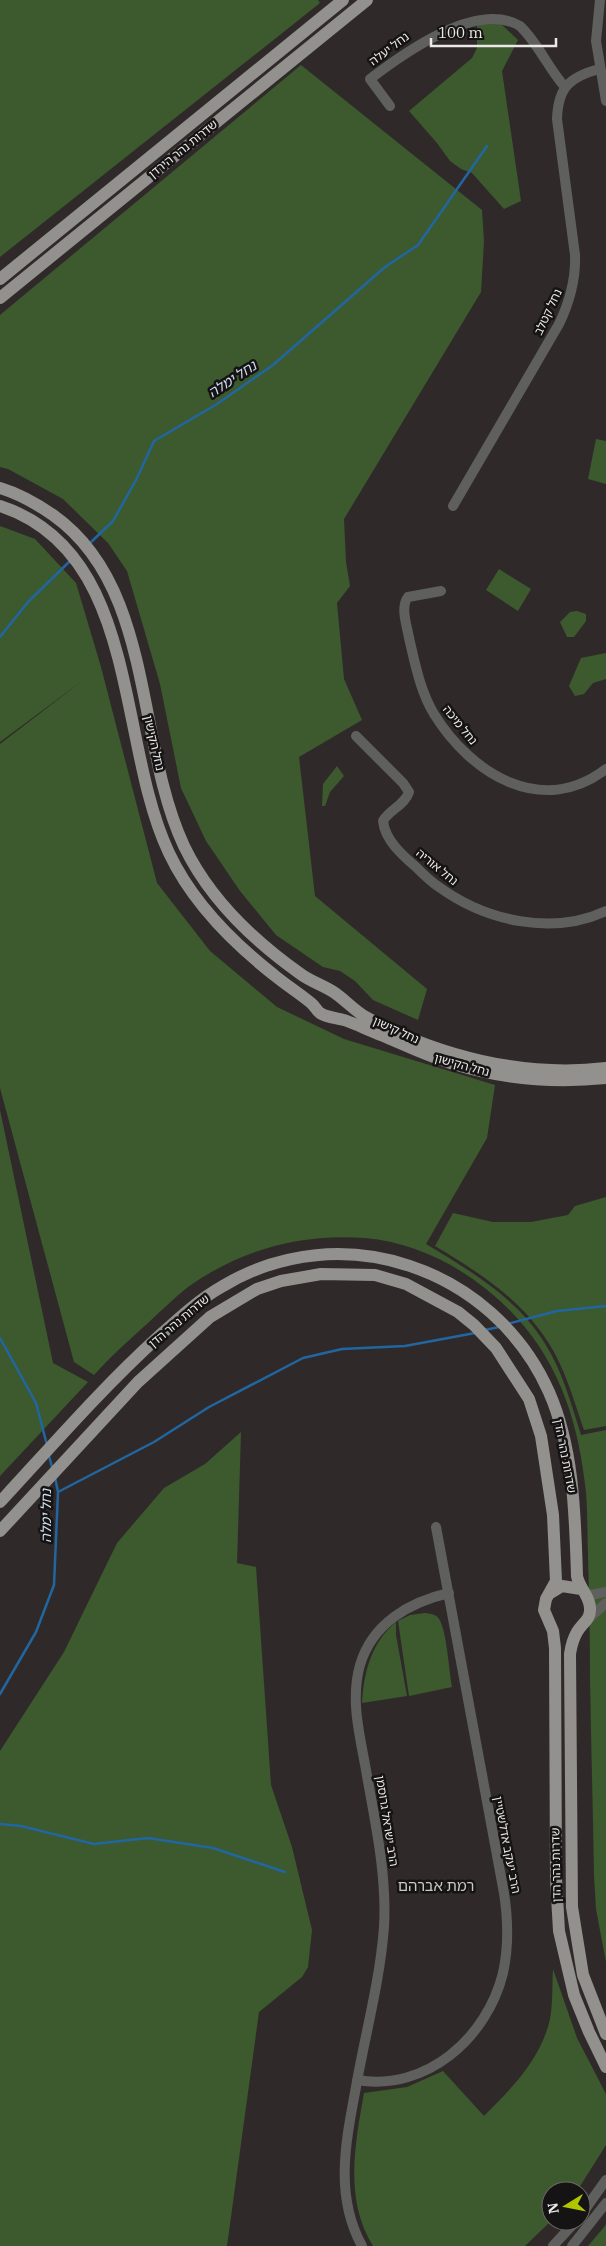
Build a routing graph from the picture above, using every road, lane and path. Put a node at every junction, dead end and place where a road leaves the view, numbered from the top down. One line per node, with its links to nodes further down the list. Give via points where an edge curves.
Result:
1 (343, 0): 8 (main road, שדרות נהר הירדן)
2 (367, 0): 9 (main road, שדרות נהר הירדן)
3 (600, 0): 4 (street, via 596,41)
4 (599, 69): 5 (street, via 581,74); 6 (street)
5 (565, 87): 7 (street, נחל יעלה, via 520,26 504,17 481,13 455,18 370,79); 12 (street, נחל קטלב, via 557,119 574,236 576,273 573,286 559,324)
6 (606, 101)
7 (390, 106)
8 (0, 279)
9 (0, 298)
10 (0, 488): 17 (main road, נחל הקישון, via 25,498 59,519 90,548 115,591 129,636 172,817 199,872 260,941 300,974)
11 (0, 506): 18 (main road, נחל הקישון, via 36,524 68,550 84,570 99,598 113,640 156,822 185,882 233,940)
12 (453, 506)
13 (441, 591): 15 (street, נחל מיכה, via 408,597 404,608 425,696 455,742 484,768 532,790 570,788)
14 (356, 736): 16 (street, נחל אוריה, via 409,792 383,822 387,837 408,861 439,887 484,911 530,923 562,924)
15 (606, 769)
16 (606, 911)
17 (334, 994): 18 (main road, via 318,994); 19 (main road, via 339,1008); 20 (main road, נחל קישון, via 378,1022 466,1057 548,1070)
18 (316, 1006): 19 (main road)
19 (326, 1016): 21 (main road, נחל הקישון, via 350,1022 434,1057 475,1070 547,1080)
20 (606, 1068)
21 (606, 1078)
22 (0, 1502): 25 (main road, שדרות נהר הדן, via 122,1370 196,1303 248,1272 275,1263 320,1255 381,1257 416,1266 472,1297 514,1336 530,1358 549,1392 562,1430 574,1507 577,1576)
23 (436, 1527): 27 (street, הרב יעקב אדלשטיין)
24 (0, 1531): 28 (main road, שדרות נהר הדן, via 138,1382 210,1317 243,1296 281,1281 321,1274 375,1275 406,1284 458,1312 496,1348 529,1400 541,1436 553,1515 556,1581)
25 (584, 1592): 26 (street); 28 (main road, via 562,1586); 30 (main road, שדרות נהר הדן, via 590,1609)
26 (606, 1592)
27 (449, 1594): 35 (street, הרב ישראל גרוסמן, via 411,1605 389,1620 367,1648 356,1684 356,1708 380,1849 384,1906 381,1951); 35 (street, הרב יעקב אדלשטיין, via 504,1893 508,1934 504,1966 487,2012 468,2039 443,2061 404,2079)
28 (549, 1594): 31 (main road, שדרות נהר הדן, via 544,1610)
29 (606, 1603): 30 (street)
30 (588, 1618): 32 (main road, שדרות נהר הדן)
31 (550, 1625): 32 (main road, via 564,1632); 34 (main road, שדרות נהר הדן, via 555,1648 559,1931 574,1995)
32 (578, 1631): 33 (main road, שדרות נהר הדן, via 570,1654 572,1907 583,1975)
33 (606, 2034)
34 (606, 2067)
35 (357, 2080): 40 (street, הרב ישראל גרוסמן, via 343,2171 349,2212)
36 (606, 2180): 37 (street)
37 (591, 2201)
38 (606, 2203): 42 (street)
39 (566, 2231): 41 (street)
40 (362, 2246)
41 (552, 2246)
42 (572, 2246)

